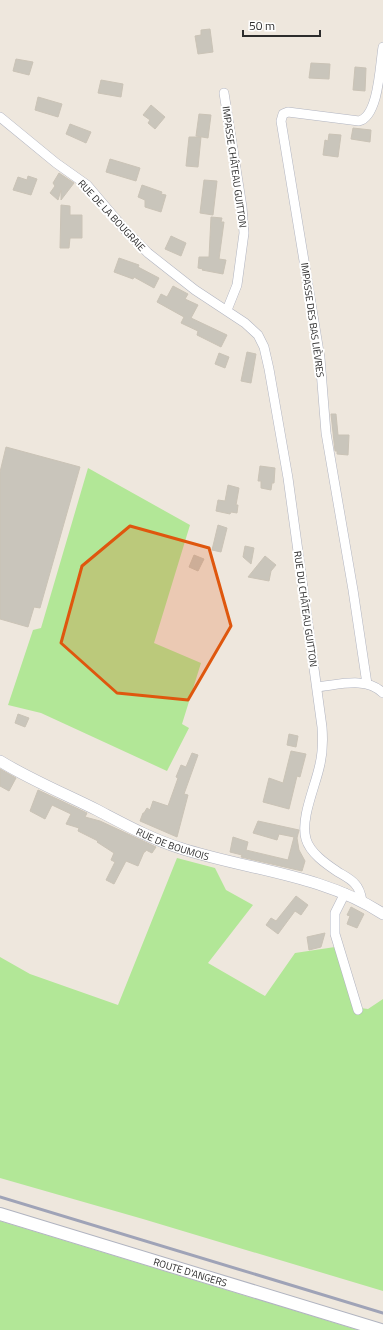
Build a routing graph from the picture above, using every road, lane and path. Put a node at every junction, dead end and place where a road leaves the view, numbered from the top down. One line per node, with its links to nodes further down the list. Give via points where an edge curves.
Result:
1 (383, 47): 5 (street, IMPASSE DES BAS LIÈVRES, via 373,106 362,120 288,112 283,114 281,121 320,358 326,433)
2 (224, 93): 4 (street, IMPASSE CHÂTEAU GUITTON, via 244,233 237,286)
3 (0, 117): 4 (street, RUE DE LA BOUGRAIE, via 87,185 148,253 195,290)
4 (226, 310): 6 (street, RUE DU CHÂTEAU GUITTON, via 258,335 264,347 288,478)
5 (367, 684): 6 (street, via 359,682); 7 (street)
6 (317, 688): 10 (street, RUE DU CHÂTEAU GUITTON, via 323,743 306,817 306,840 330,867 356,884 360,893)
7 (383, 693)
8 (0, 761): 9 (street, RUE DE BOUMOIS, via 144,834 179,848 316,883)
9 (345, 893): 10 (street, RUE DE BOUMOIS); 12 (street, via 335,913 335,934)
10 (359, 899): 11 (street, RUE DE BOUMOIS)
11 (383, 914)
12 (358, 1010)
13 (0, 1214): 14 (main road, ROUTE D'ANGERS)
14 (381, 1330)

